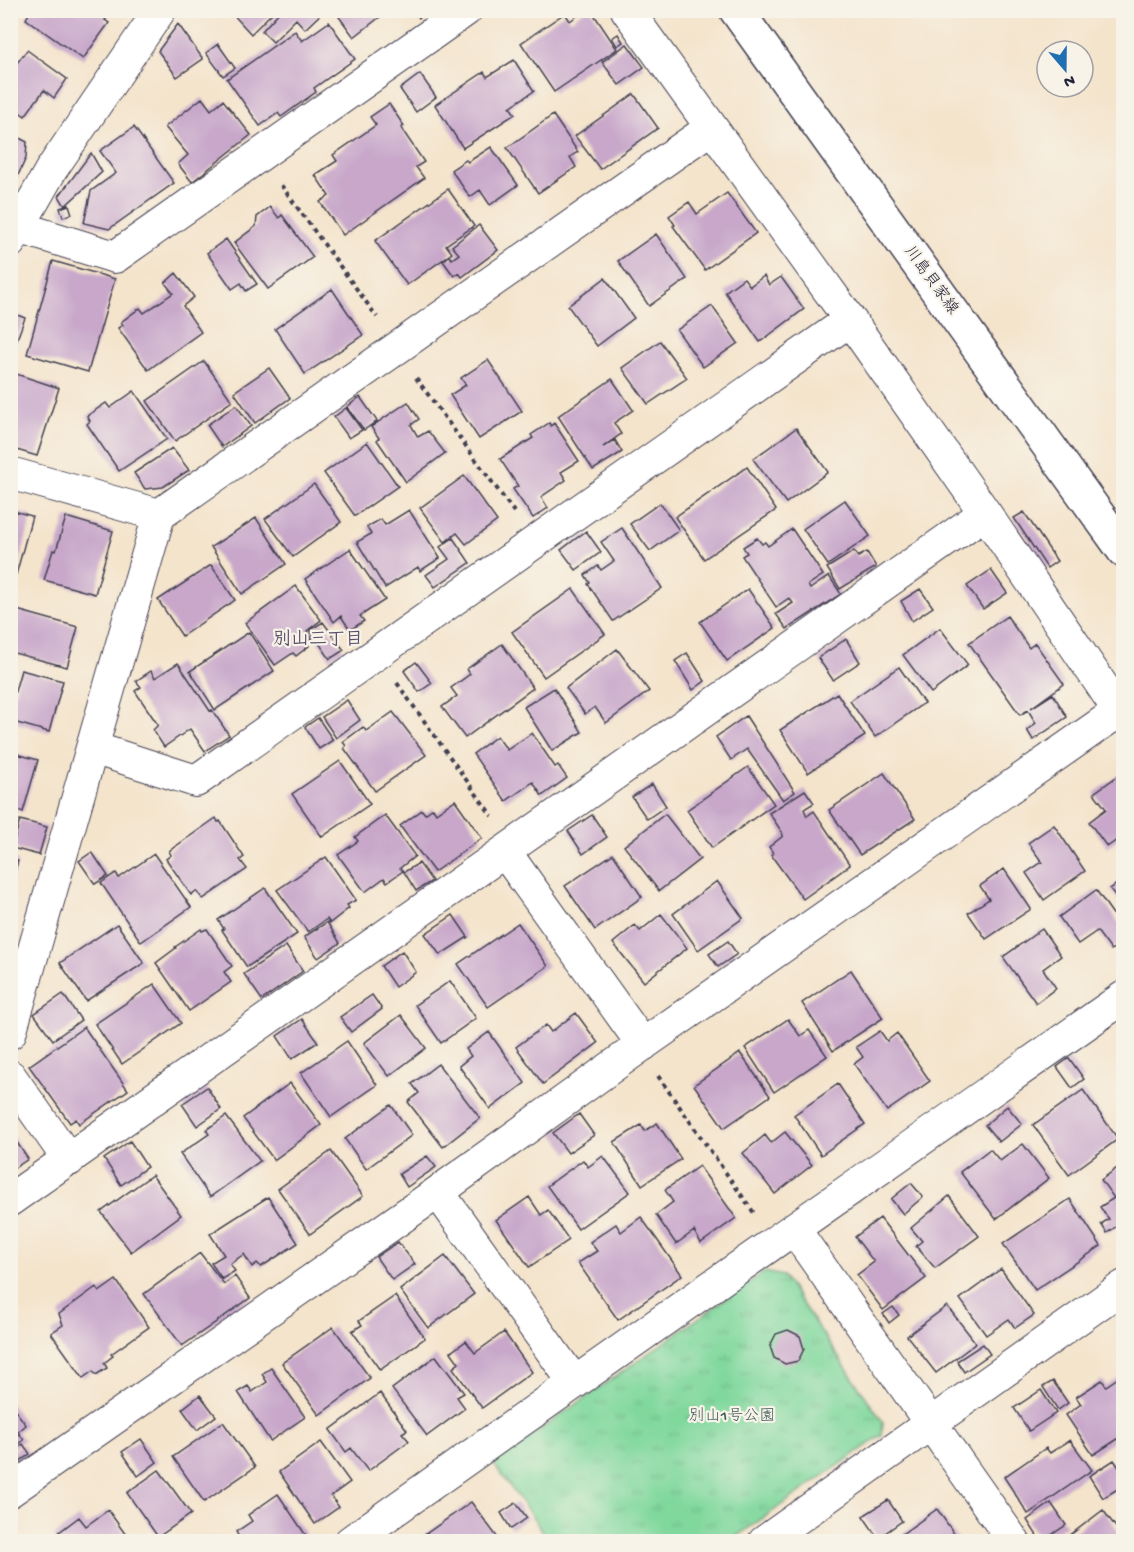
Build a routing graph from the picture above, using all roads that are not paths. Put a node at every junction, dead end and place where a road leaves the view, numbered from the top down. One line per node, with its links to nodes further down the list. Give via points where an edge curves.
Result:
1 (466, 10): 6 (street, via 115,257)
2 (627, 10): 5 (street)
3 (736, 10): 11 (main road, 川島貝家線)
4 (160, 11): 6 (street, via 51,170)
5 (711, 128): 7 (street); 10 (street)
6 (14, 234)
7 (850, 320): 9 (street); 13 (street, via 196,781)
8 (10, 473): 10 (street)
9 (985, 513): 12 (street); 14 (street)
10 (159, 515): 13 (street)
11 (1124, 551)
12 (1121, 714): 17 (street)
13 (93, 748): 16 (street)
14 (509, 849): 17 (street); 19 (street)
15 (1124, 997): 22 (street)
16 (10, 1034)
17 (641, 1046): 20 (street)
18 (10, 1076): 19 (street)
19 (69, 1160): 21 (street)
20 (438, 1192): 24 (street); 26 (street)
21 (10, 1200)
22 (784, 1236): 24 (street); 25 (street)
23 (1124, 1286): 25 (street)
24 (574, 1382): 27 (street)
25 (931, 1424): 28 (street); 29 (street)
26 (10, 1491)
27 (350, 1542)
28 (764, 1542)
29 (1014, 1542)

